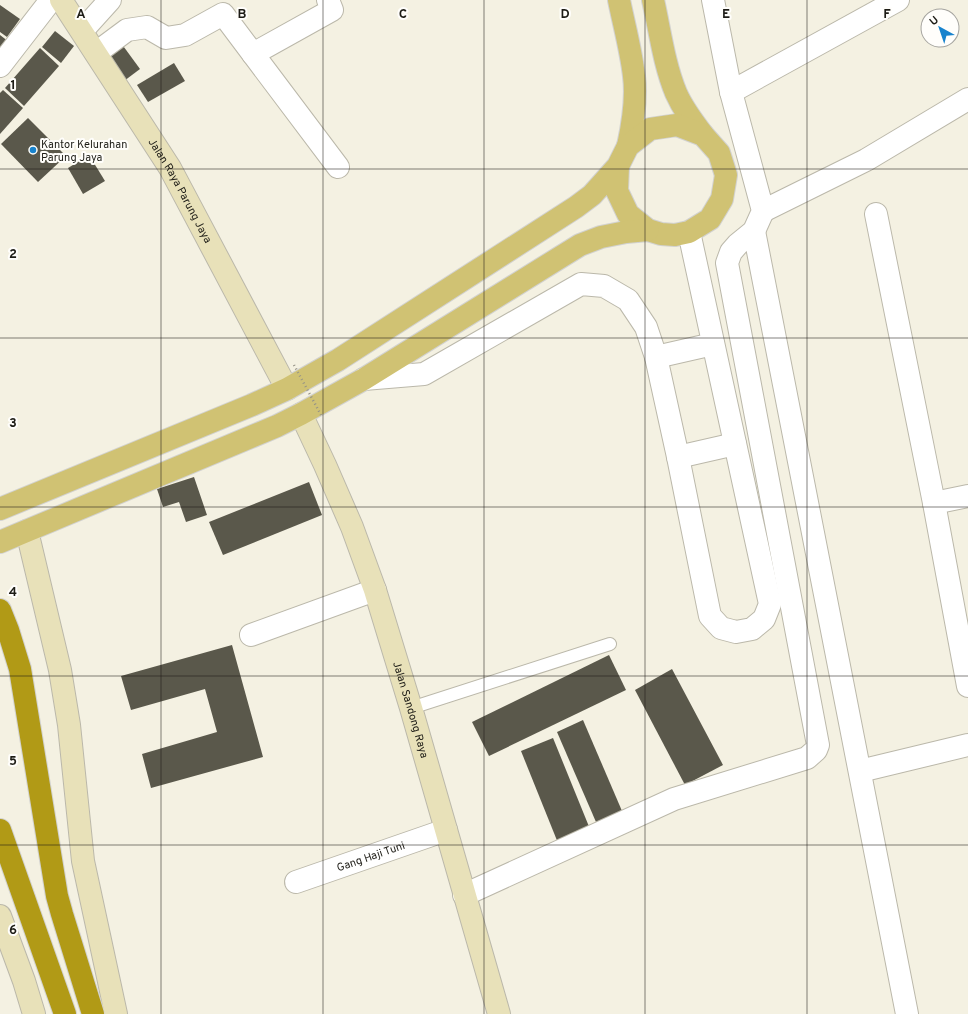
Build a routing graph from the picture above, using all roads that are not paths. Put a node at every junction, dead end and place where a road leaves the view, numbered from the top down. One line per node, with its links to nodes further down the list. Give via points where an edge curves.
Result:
1 (51, 0): 12 (street)
2 (61, 0): 9 (street, Jalan Raya Parung Jaya)
3 (110, 0): 9 (street)
4 (328, 0): 11 (street, via 332,10)
5 (619, 0): 16 (main road, via 634,76 634,120)
6 (653, 0): 15 (main road, via 670,76 687,113)
7 (713, 0): 13 (street)
8 (898, 0): 13 (street)
9 (82, 31): 10 (street, Jalan Raya Parung Jaya)
10 (96, 53): 11 (street, via 127,30 147,27 166,38 185,35 223,14); 27 (street, Jalan Raya Parung Jaya, via 173,173)
11 (253, 54): 17 (street)
12 (0, 66)
13 (731, 92): 19 (street)
14 (968, 99): 19 (street, via 866,160)
15 (703, 135): 16 (main road, via 677,125 650,129); 23 (main road, via 719,153 726,175 722,199 710,219)
16 (628, 146): 18 (main road)
17 (338, 166)
18 (618, 166): 21 (main road, via 617,191 628,214); 27 (main road, via 576,207 338,360)
19 (763, 211): 22 (street)
20 (876, 214): 32 (street)
21 (648, 230): 23 (main road, via 675,235); 26 (main road, via 601,237 580,245)
22 (754, 231): 46 (street); 50 (street, via 731,252 727,263 818,745 816,750 794,763 674,799)
23 (689, 232): 24 (street)
24 (714, 344): 25 (street); 29 (street)
25 (656, 357): 26 (street, via 646,327 628,300 604,286 580,284 424,374); 30 (street)
26 (364, 379): 28 (main road)
27 (287, 389): 33 (main road)
28 (311, 415): 34 (main road, via 276,426); 36 (street, Jalan Sandong Raya, via 325,464 352,527)
29 (735, 444): 30 (street); 30 (street, via 770,604 764,619 752,629 736,632 721,628 710,616)
30 (678, 457)
31 (968, 496): 32 (street)
32 (934, 503): 38 (street)
33 (0, 509)
34 (27, 531): 35 (main road); 55 (street, via 60,670 69,725 82,861)
35 (0, 542)
36 (374, 590): 39 (street); 44 (street, Jalan Sandong Raya)
37 (0, 610): 42 (highway)
38 (961, 614): 43 (street)
39 (251, 634)
40 (610, 644): 44 (lane)
41 (0, 648): 42 (highway)
42 (20, 670): 54 (highway, via 57,896)
43 (968, 686)
44 (411, 708): 48 (street, Jalan Sandong Raya)
45 (968, 745): 46 (street)
46 (860, 771): 57 (street)
47 (0, 830): 53 (highway)
48 (446, 830): 49 (street, Gang Haji Tuni); 50 (street, Jalan Sandong Raya)
49 (296, 882)
50 (464, 895): 56 (street, Jalan Sandong Raya)
51 (0, 916): 52 (street)
52 (34, 1014)
53 (65, 1014)
54 (93, 1014)
55 (116, 1014)
56 (499, 1014)
57 (907, 1014)

